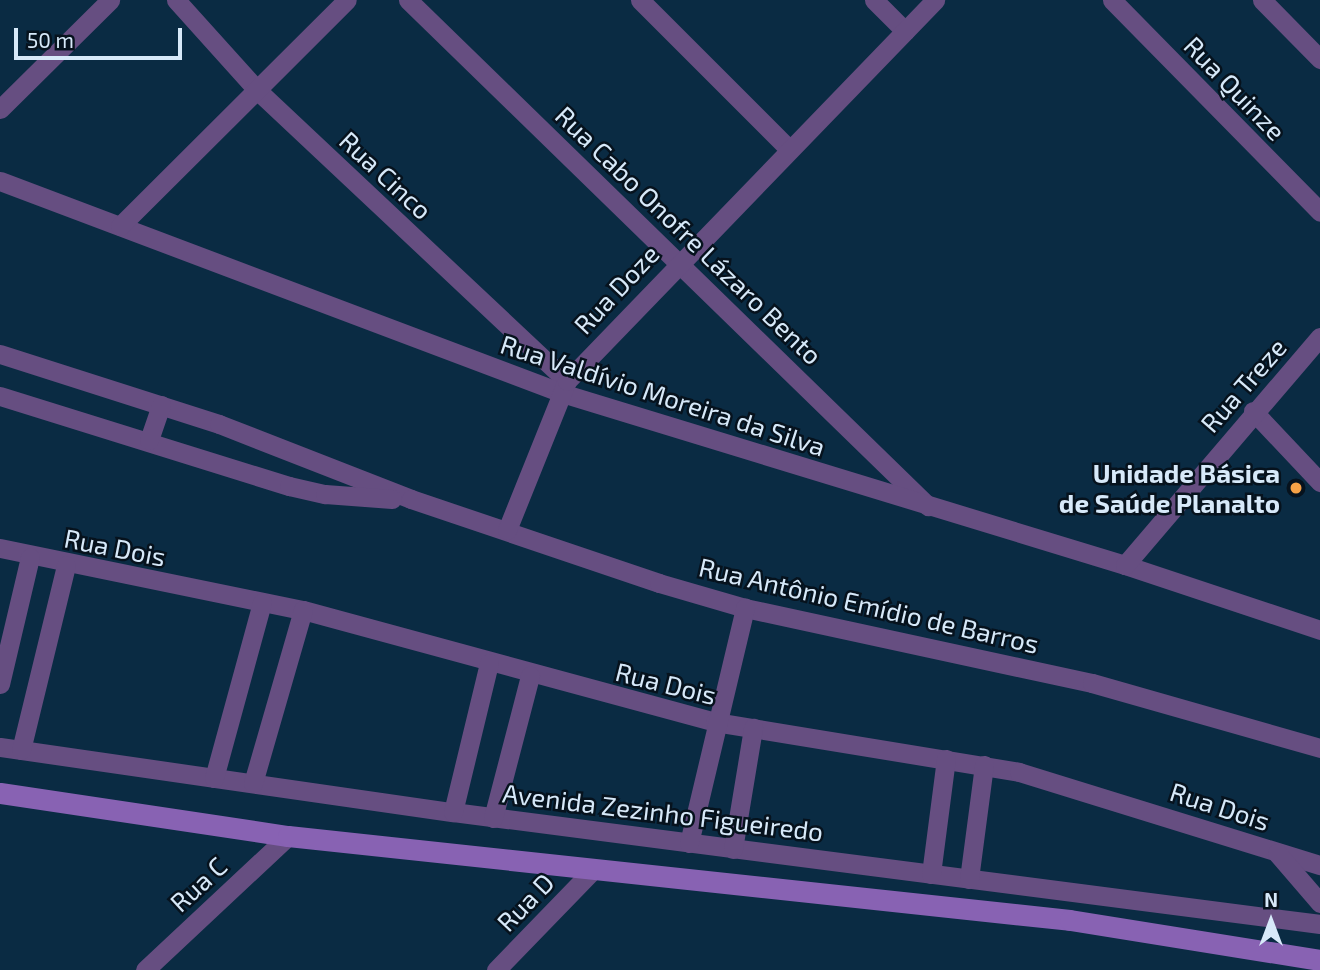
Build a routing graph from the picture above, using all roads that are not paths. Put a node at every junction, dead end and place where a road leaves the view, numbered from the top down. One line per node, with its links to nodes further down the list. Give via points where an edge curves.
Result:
1 (110, 0): 13 (street)
2 (176, 0): 12 (street, Rua Cinco)
3 (347, 0): 12 (street)
4 (408, 0): 18 (street, Rua Cabo Onofre Lázaro Bento)
5 (640, 0): 14 (street)
6 (874, 0): 10 (street)
7 (935, 0): 10 (street, Rua Doze)
8 (1112, 0): 16 (street, Rua Quinze)
9 (1262, 0): 11 (street)
10 (905, 31): 14 (street, Rua Doze)
11 (1320, 59)
12 (257, 90): 17 (street); 21 (street, Rua Cinco)
13 (0, 109)
14 (789, 149): 18 (street, Rua Doze)
15 (0, 181): 17 (street, Rua Valdívio Moreira da Silva)
16 (1320, 212)
17 (120, 226): 21 (street, Rua Valdívio Moreira da Silva)
18 (679, 260): 21 (street, Rua Doze); 28 (street, Rua Cabo Onofre Lázaro Bento)
19 (1320, 337): 24 (street, Rua Treze)
20 (0, 354): 23 (street, Rua Antônio Emídio de Barros)
21 (566, 387): 28 (street, Rua Valdívio Moreira da Silva); 29 (street, Rua Doze)
22 (0, 396): 25 (street, Rua Antônio Emídio de Barros)
23 (161, 405): 25 (street); 27 (street, Rua Antônio Emídio de Barros)
24 (1253, 411): 26 (street); 33 (street, Rua Treze)
25 (149, 440): 27 (street, Rua Antônio Emídio de Barros, via 289,486 325,494)
26 (1320, 482)
27 (411, 499): 29 (street, Rua Antônio Emídio de Barros)
28 (931, 509): 33 (street, Rua Valdívio Moreira da Silva)
29 (507, 530): 35 (street, Rua Antônio Emídio de Barros)
30 (0, 548): 31 (street, Rua Dois)
31 (30, 557): 32 (street, Rua Dois); 40 (street)
32 (66, 565): 34 (street, Rua Dois); 45 (street)
33 (1125, 565): 37 (street, Rua Valdívio Moreira da Silva)
34 (262, 602): 36 (street, Rua Dois); 48 (street)
35 (745, 608): 41 (street); 44 (street, Rua Antônio Emídio de Barros, via 1092,683)
36 (303, 610): 38 (street, Rua Dois); 49 (street)
37 (1320, 630)
38 (489, 663): 39 (street, Rua Dois); 51 (street)
39 (530, 676): 41 (street, Rua Dois); 52 (street)
40 (0, 684)
41 (715, 722): 42 (street, Rua Dois); 54 (street)
42 (753, 729): 46 (street, Rua Dois); 55 (street)
43 (0, 747): 45 (street, Avenida Zezinho Figueiredo)
44 (1320, 748)
45 (21, 750): 48 (street, Avenida Zezinho Figueiredo)
46 (946, 759): 47 (street, Rua Dois); 59 (street)
47 (984, 765): 56 (street, Rua Dois, via 1064,784); 60 (street)
48 (214, 778): 49 (street, Avenida Zezinho Figueiredo)
49 (253, 783): 51 (street, Avenida Zezinho Figueiredo)
50 (0, 793): 53 (main road)
51 (453, 812): 52 (street, Avenida Zezinho Figueiredo)
52 (493, 818): 54 (street, Avenida Zezinho Figueiredo)
53 (288, 836): 58 (main road); 64 (street, Rua C)
54 (689, 844): 55 (street, Avenida Zezinho Figueiredo)
55 (733, 849): 59 (street, Avenida Zezinho Figueiredo)
56 (1276, 852): 57 (street, Rua Dois); 61 (street)
57 (1320, 865)
58 (592, 871): 63 (main road, via 1070,920); 65 (street, Rua D)
59 (930, 874): 60 (street, Avenida Zezinho Figueiredo)
60 (969, 879): 62 (street, Avenida Zezinho Figueiredo)
61 (1320, 903)
62 (1320, 924)
63 (1320, 961)
64 (145, 970)
65 (496, 970)

